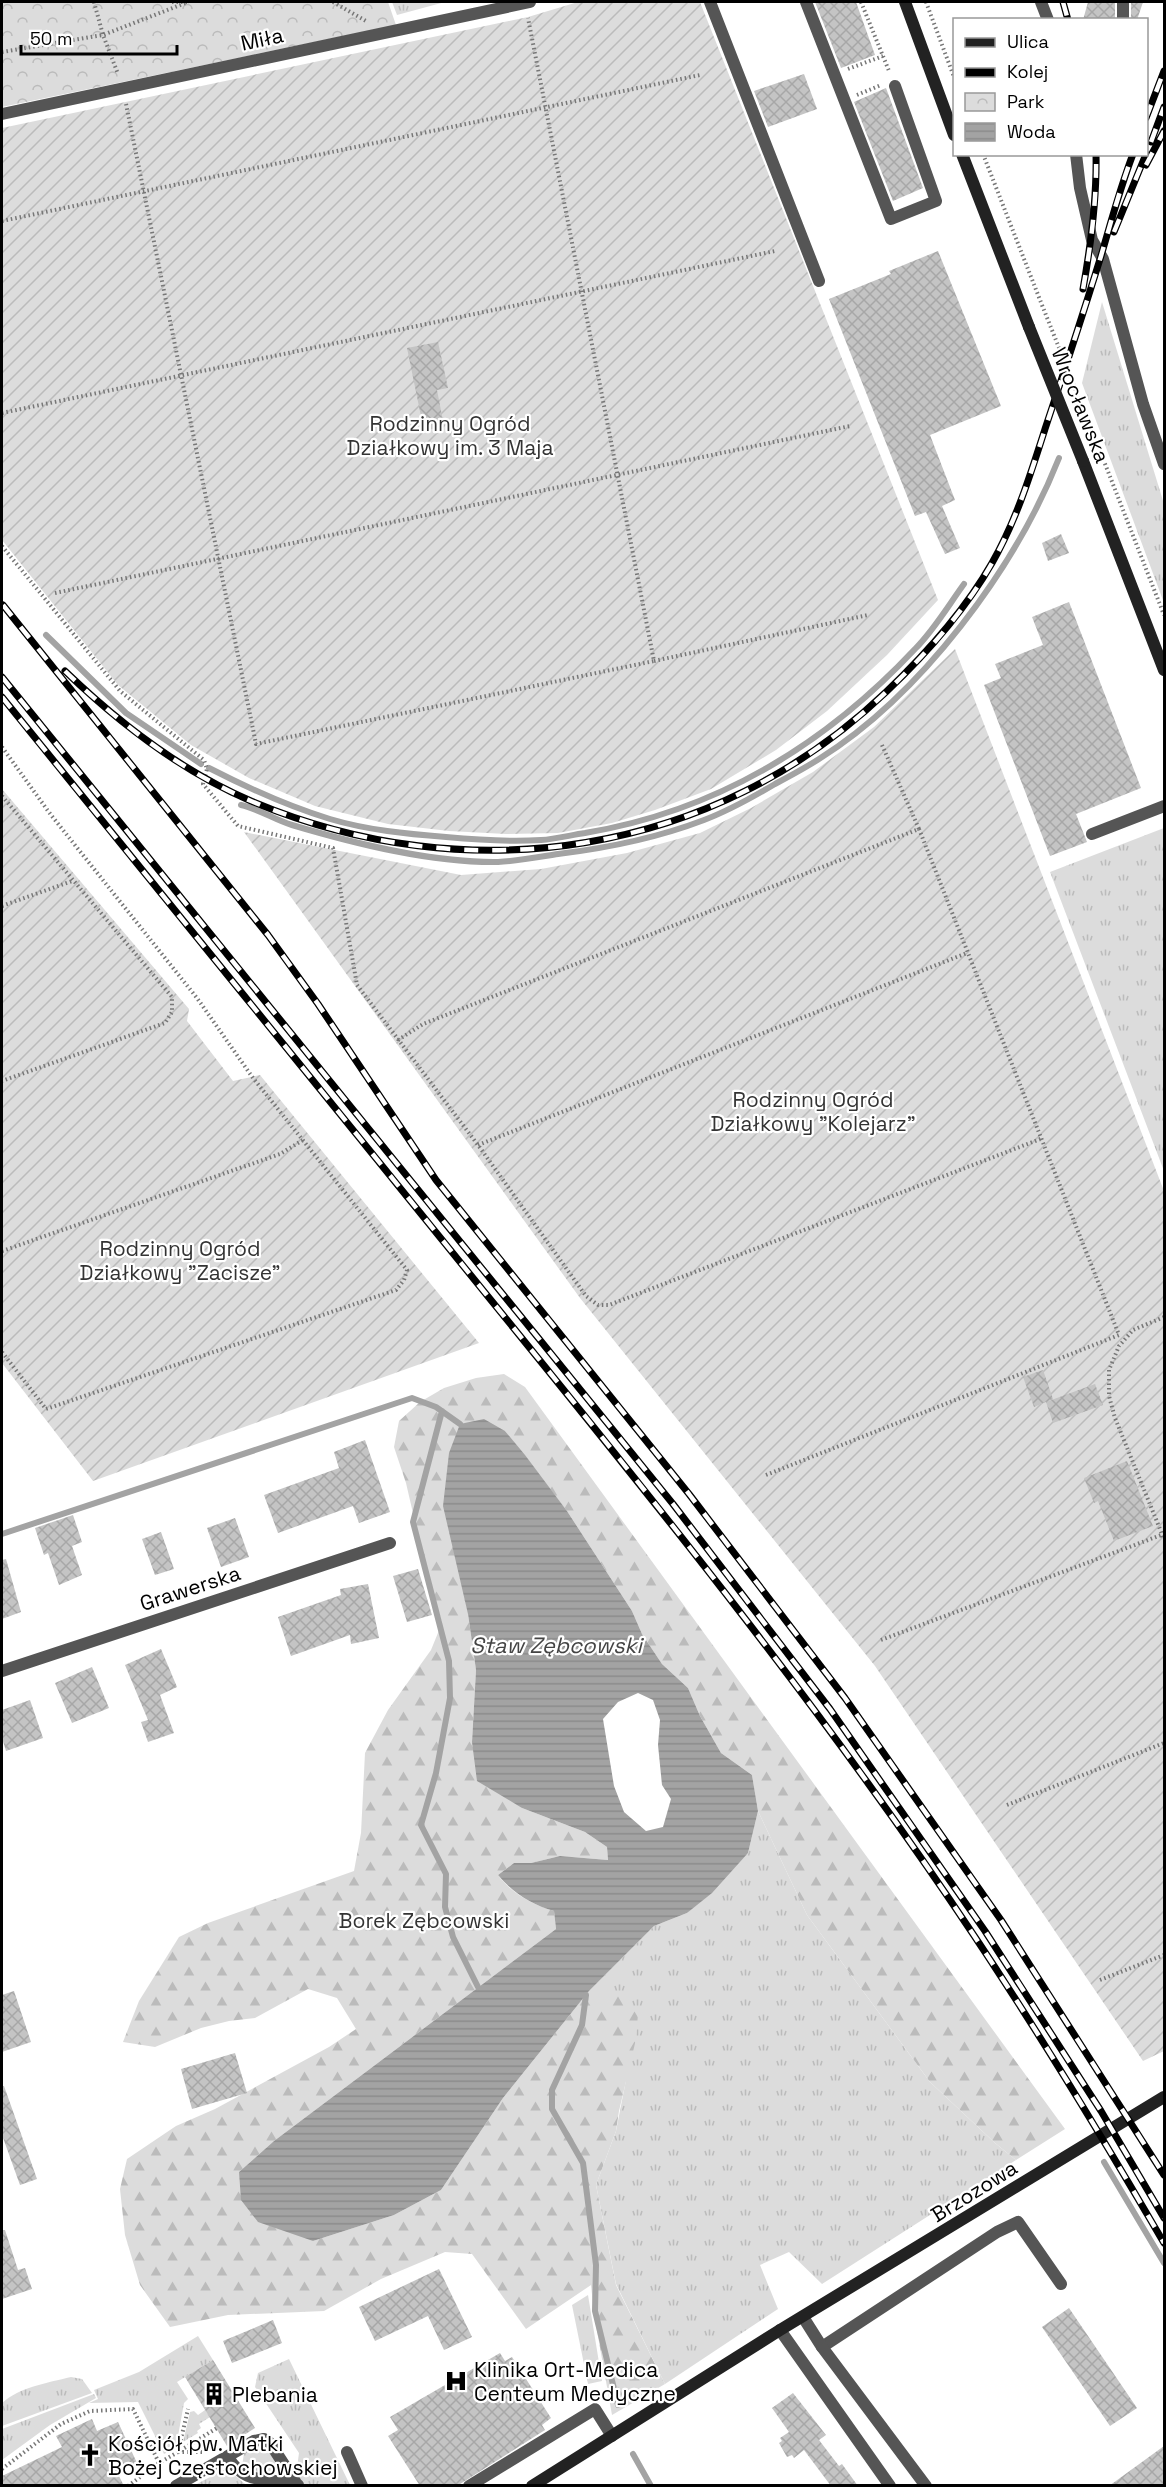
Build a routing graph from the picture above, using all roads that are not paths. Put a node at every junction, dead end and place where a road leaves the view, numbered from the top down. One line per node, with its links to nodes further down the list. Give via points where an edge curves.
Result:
1 (530, 2): 11 (street, Miła)
2 (710, 2): 15 (street)
3 (806, 2): 10 (street, via 891,219 936,201)
4 (900, 2): 7 (street)
5 (1041, 2): 8 (street)
6 (1123, 2): 9 (street)
7 (906, 8): 12 (street)
8 (1047, 18)
9 (1123, 18)
10 (894, 83)
11 (2, 114)
12 (953, 132)
13 (963, 156): 17 (street, Wrocławska, bridge)
14 (1076, 156): 16 (street, via 1092,240 1103,259 1143,404)
15 (819, 281)
16 (1164, 464)
17 (1164, 670)
18 (1164, 806): 19 (street)
19 (1092, 834)
20 (390, 1543): 21 (street, Grawerska)
21 (2, 1671)
22 (1164, 2097): 24 (street, Brzozowa)
23 (1061, 2284): 26 (street, via 1018,2222)
24 (803, 2317): 25 (street, Brzozowa); 26 (street)
25 (780, 2330): 27 (street, Brzozowa); 34 (street)
26 (822, 2347): 35 (street)
27 (612, 2436): 32 (street, via 595,2409); 33 (street, Brzozowa)
28 (347, 2452): 31 (street)
29 (228, 2457): 29 (street, via 264,2439 298,2486 284,2481 249,2481 238,2474); 30 (street)
30 (176, 2486)
31 (362, 2486)
32 (470, 2486)
33 (532, 2486)
34 (890, 2486)
35 (926, 2486)

